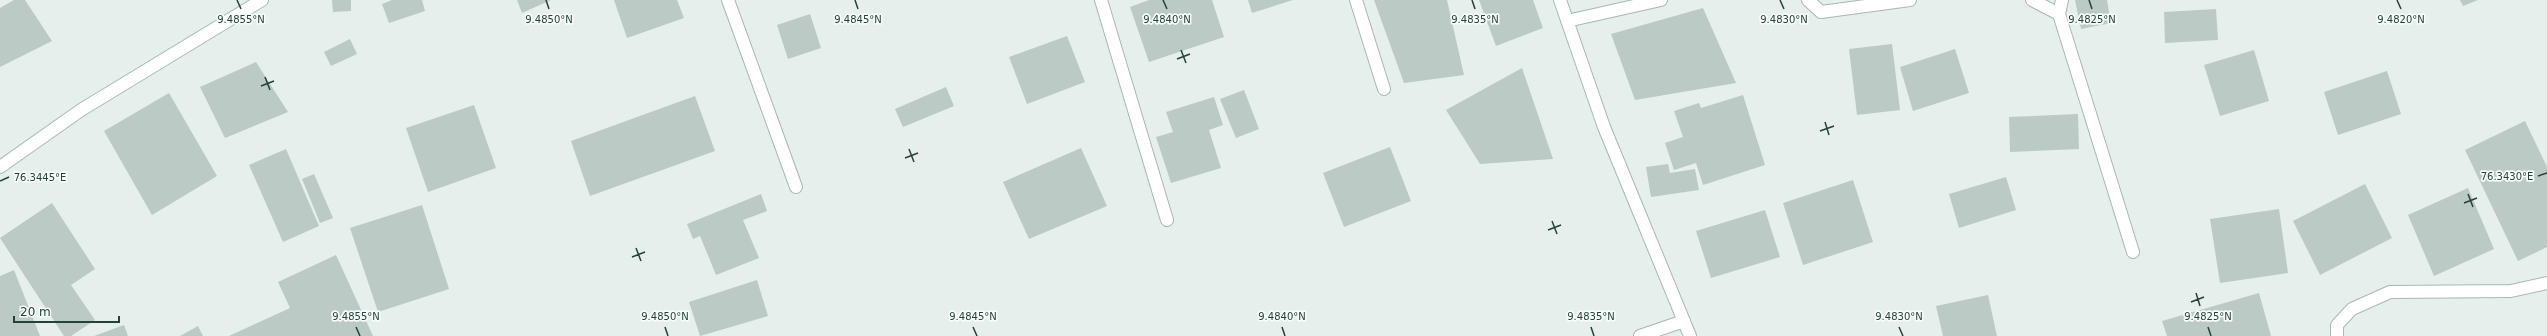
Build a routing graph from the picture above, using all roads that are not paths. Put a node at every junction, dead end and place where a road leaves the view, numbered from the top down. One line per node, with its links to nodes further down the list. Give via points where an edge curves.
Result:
1 (262, 0): 14 (street, via 81,110)
2 (728, 0): 15 (street)
3 (1101, 0): 16 (street)
4 (1356, 0): 13 (street)
5 (1560, 0): 12 (street)
6 (1661, 0): 12 (street)
7 (1808, 0): 8 (street, via 1821,12)
8 (1910, 0)
9 (2032, 0): 11 (street)
10 (2062, 0): 11 (street)
11 (2060, 14): 17 (street)
12 (1567, 22): 19 (street, via 1604,127)
13 (1384, 89)
14 (0, 168)
15 (796, 187)
16 (1167, 220)
17 (2133, 252)
18 (2547, 283): 22 (street, via 2511,291 2390,292 2352,309 2337,325)
19 (1684, 321): 20 (street); 21 (street)
20 (1640, 336)
21 (1690, 336)
22 (2337, 336)

